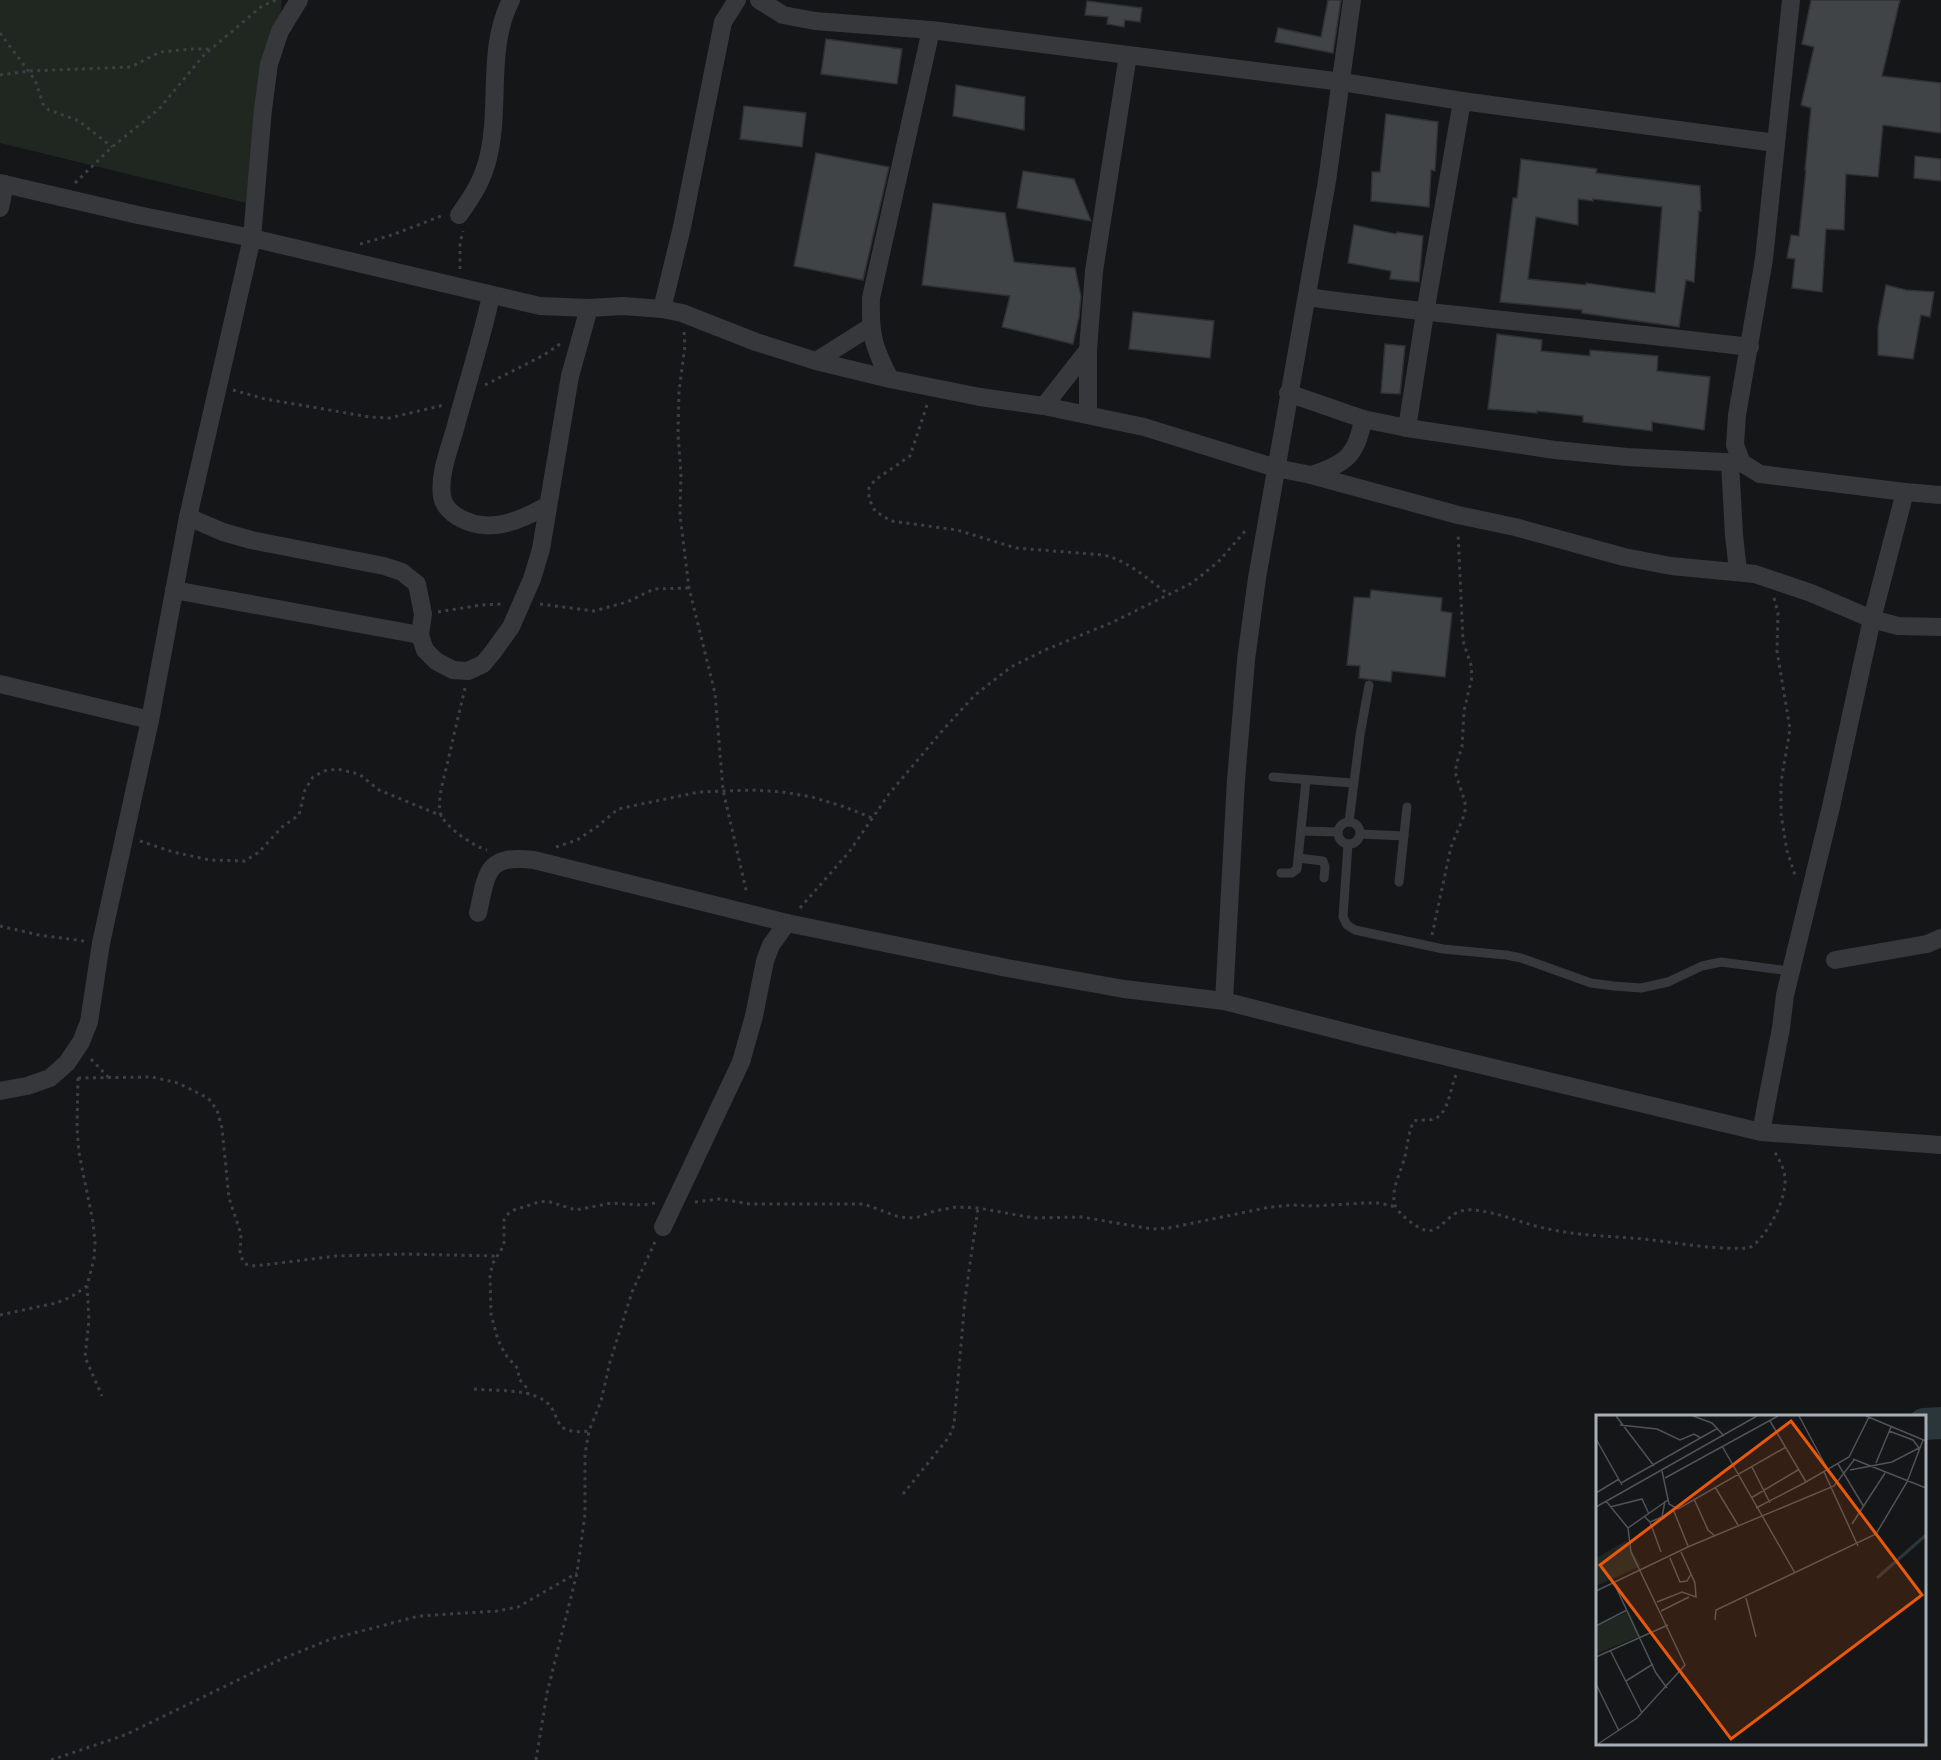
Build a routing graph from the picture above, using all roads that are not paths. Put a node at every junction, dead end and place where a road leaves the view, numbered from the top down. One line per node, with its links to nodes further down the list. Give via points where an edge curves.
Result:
1 (299, 0): 15 (street, via 280,31 269,64)
2 (512, 0): 14 (street, via 498,44 489,157 474,194)
3 (737, 0): 19 (street, via 723,22)
4 (759, 0): 7 (street, via 783,15 815,21)
5 (1352, 0): 9 (street)
6 (1791, 0): 11 (street)
7 (931, 30): 8 (street); 21 (street, via 871,298)
8 (1128, 55): 9 (street); 23 (street, via 1094,271)
9 (1342, 82): 10 (street); 17 (street)
10 (1462, 101): 11 (street); 20 (street)
11 (1776, 143): 22 (street)
12 (2, 183): 13 (street); 15 (street)
13 (0, 208)
14 (459, 215)
15 (252, 238): 16 (street); 37 (street)
16 (491, 296): 18 (street, via 540,306); 36 (street, via 444,467 442,498 451,513 468,523 490,526 519,519)
17 (1307, 297): 20 (street); 26 (street)
18 (589, 308): 19 (street); 36 (street, via 570,376)
19 (662, 309): 24 (street)
20 (1425, 313): 22 (street); 30 (street)
21 (870, 327): 24 (street); 25 (street, via 876,351)
22 (1750, 347): 31 (street, via 1737,415)
23 (1088, 350): 27 (street); 28 (street)
24 (816, 361): 25 (street)
25 (890, 379): 27 (street)
26 (1288, 393): 29 (street); 32 (street)
27 (1044, 406): 28 (street)
28 (1088, 414): 32 (street)
29 (1363, 419): 30 (street); 33 (street, via 1360,437 1351,453 1338,466)
30 (1407, 428): 31 (street, via 1555,450)
31 (1736, 463): 35 (street, via 1760,474); 38 (street, via 1732,516)
32 (1276, 468): 33 (street); 65 (street, via 1244,682)
33 (1311, 475): 38 (street, via 1624,557)
34 (1940, 491): 35 (street)
35 (1905, 492): 40 (street)
36 (548, 505): 42 (street, via 541,549 522,603 511,627 483,663 468,671 453,670 436,662 425,650)
37 (188, 517): 39 (street); 42 (street, via 250,540 402,572 417,584 423,614)
38 (1746, 573): 40 (street, via 1811,593)
39 (174, 590): 42 (street); 45 (street)
40 (1872, 620): 41 (street, via 1898,626); 64 (street)
41 (1941, 627)
42 (420, 635)
43 (0, 684): 45 (street)
44 (1369, 685): 48 (lane)
45 (150, 720): 66 (street, via 101,943 89,1022 81,1042 50,1078)
46 (1273, 777): 47 (lane)
47 (1306, 780): 48 (lane); 51 (lane)
48 (1353, 783): 50 (lane)
49 (1407, 807): 54 (lane)
50 (1349, 822): 52 (lane); 53 (lane, via 1355,824)
51 (1301, 831): 52 (lane); 56 (lane)
52 (1338, 832): 55 (lane, via 1342,842)
53 (1360, 834): 54 (lane); 55 (lane, via 1359,840)
54 (1404, 836): 59 (lane)
55 (1348, 844): 64 (lane, via 1343,917 1355,930 1430,946 1521,958 1591,983 1614,986 1641,988 1668,982 1721,962)
56 (1298, 858): 57 (lane, via 1296,872); 58 (lane, via 1323,861)
57 (1281, 873)
58 (1324, 878)
59 (1399, 882)
60 (478, 913): 61 (street, via 492,867 501,860 515,858)
61 (787, 923): 65 (street, via 1006,968); 69 (street, via 765,961 741,1062)
62 (1941, 938): 63 (street, via 1928,944)
63 (1835, 960)
64 (1790, 971): 67 (street)
65 (1224, 1001): 67 (street)
66 (0, 1091)
67 (1761, 1132): 68 (street)
68 (1941, 1145)
69 (663, 1227)

